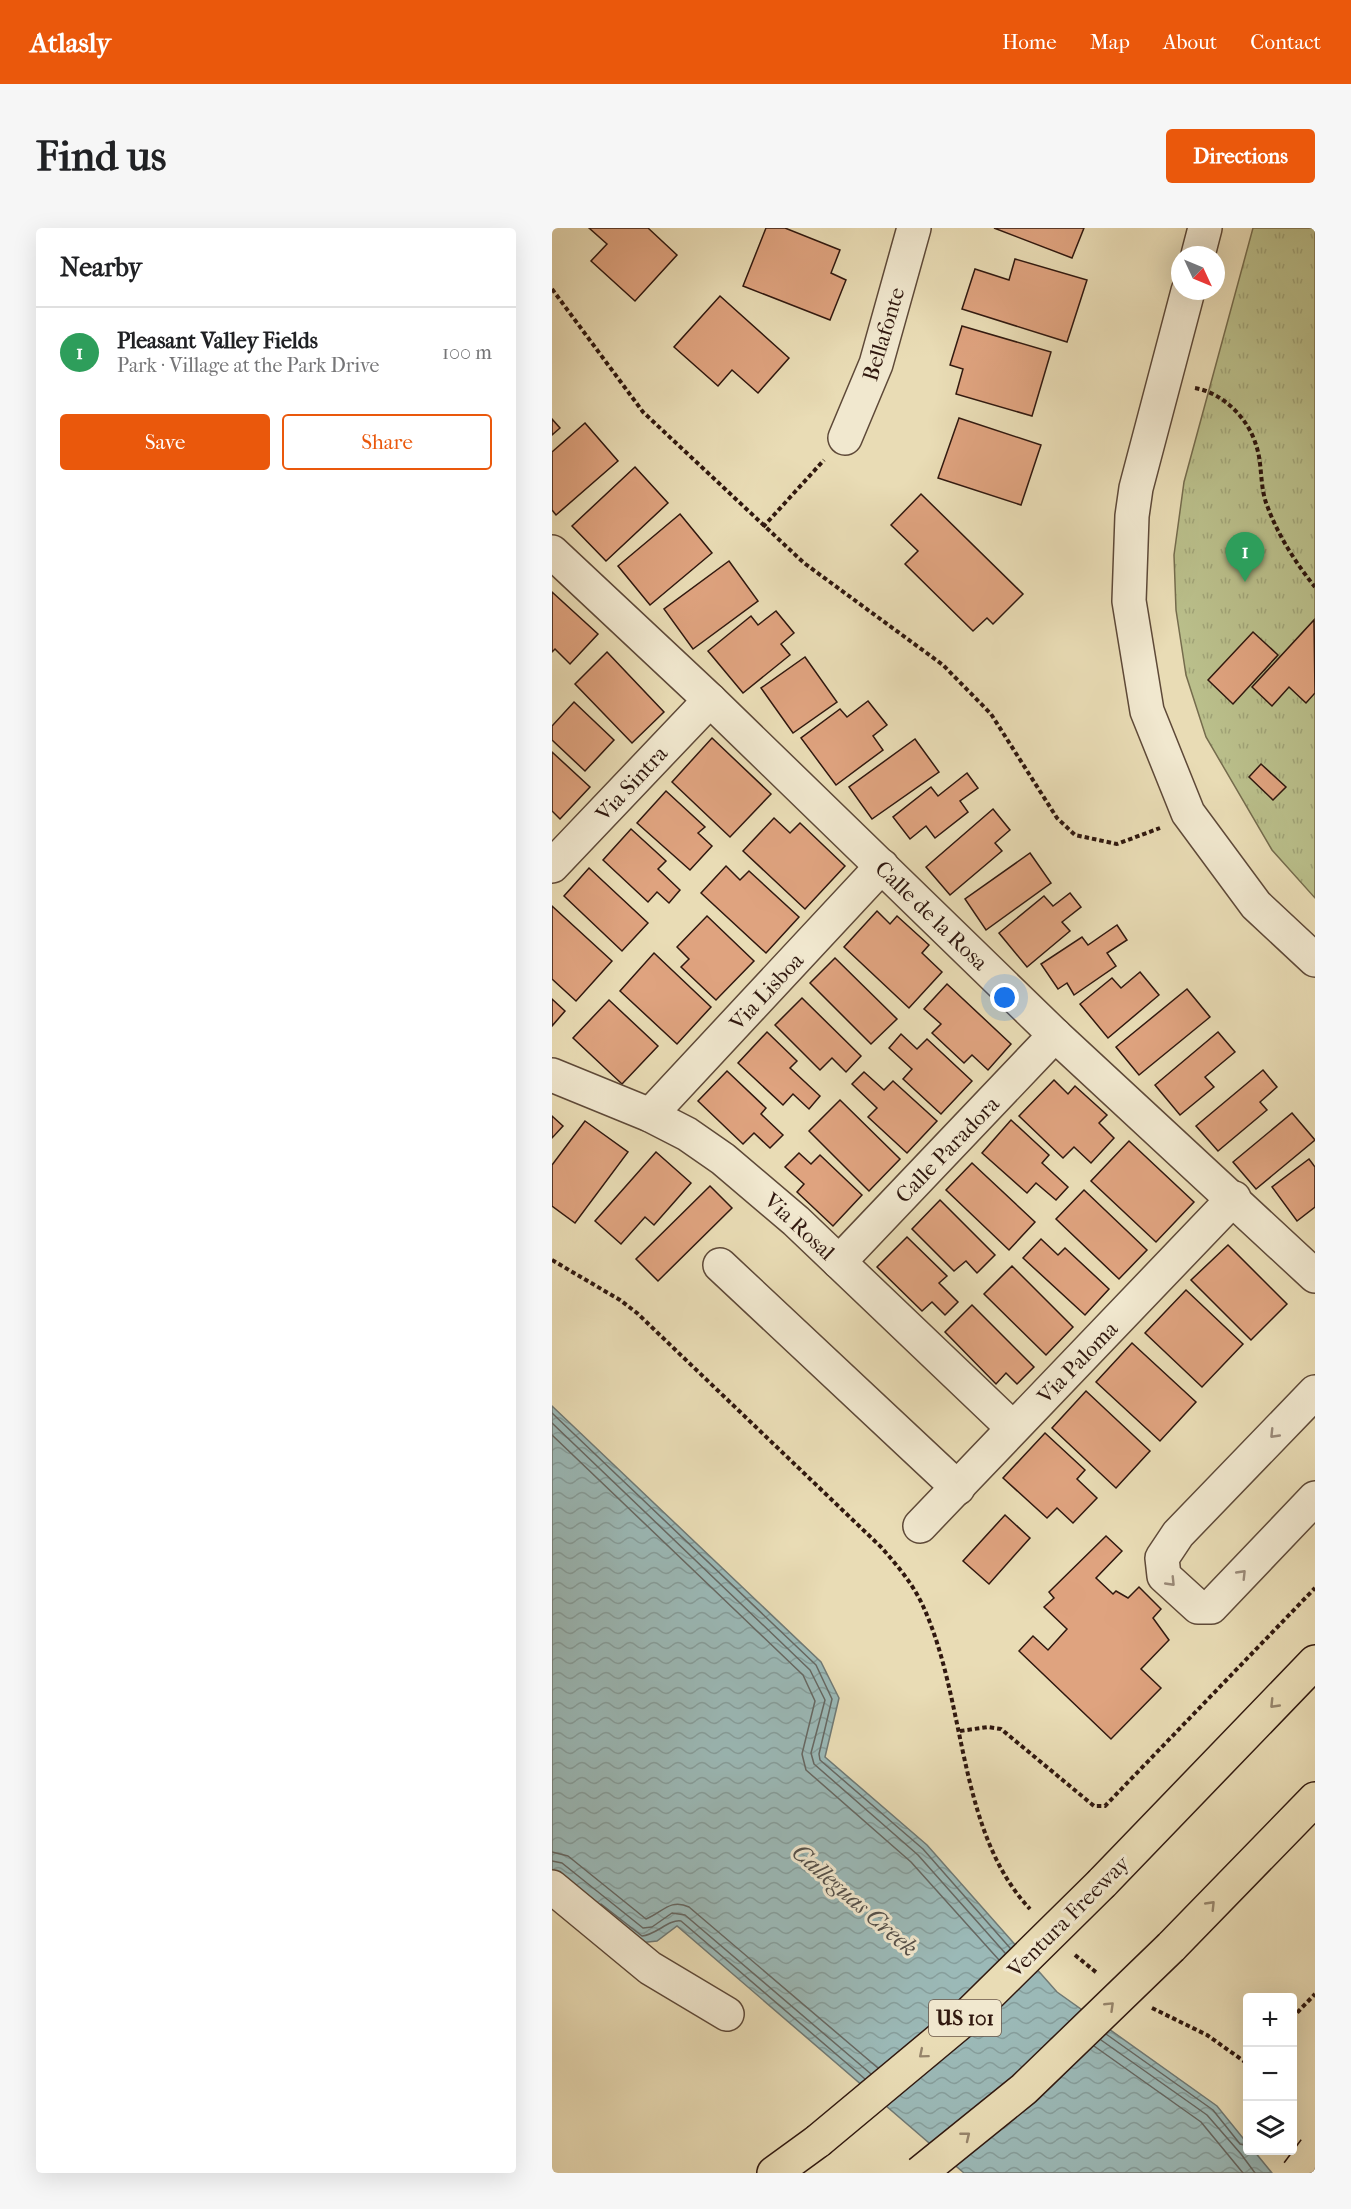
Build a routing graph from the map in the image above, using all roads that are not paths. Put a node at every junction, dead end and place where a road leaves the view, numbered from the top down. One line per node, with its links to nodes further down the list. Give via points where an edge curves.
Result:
1 (914, 228): 5 (street, Bellafonte, via 876,364)
2 (1205, 228): 3 (street)
3 (1200, 246)
4 (1186, 300): 10 (street, via 1132,516 1129,601 1147,711 1188,813 1256,905)
5 (845, 438)
6 (552, 552): 7 (street, Calle de la Rosa)
7 (710, 700): 8 (street, Via Sintra); 9 (street, Calle de la Rosa)
8 (552, 866)
9 (882, 866): 11 (street, Calle de la Rosa); 13 (street, Via Lisboa)
10 (1315, 960)
11 (1055, 1035): 14 (street, Calle de la Rosa); 15 (street, Calle Paradora)
12 (552, 1075): 13 (street, Via Rosal)
13 (650, 1115): 15 (street, Via Rosal, via 723,1159)
14 (1234, 1198): 17 (street, Calle de la Rosa); 19 (street, Via Paloma)
15 (839, 1262): 19 (street, Via Rosal)
16 (720, 1265): 20 (street)
17 (1315, 1276)
18 (1315, 1392): 21 (street, one-way to 21, via 1178,1534 1162,1558 1164,1576 1198,1607 1211,1607)
19 (1013, 1428): 20 (street, Via Paloma)
20 (957, 1488): 22 (street, Via Paloma)
21 (1315, 1498)
22 (920, 1526)
23 (1315, 1662): 28 (main road, Ventura Freeway / US 101, one-way to 28, bridge, via 1102,1883 962,2021)
24 (1315, 1799): 29 (main road, one-way to 24, bridge, via 1024,2089)
25 (552, 1887): 26 (street, via 650,1968)
26 (727, 2014)
27 (1315, 2150): 30 (main road, bridge)
28 (774, 2173)
29 (920, 2173)
30 (1298, 2173)

